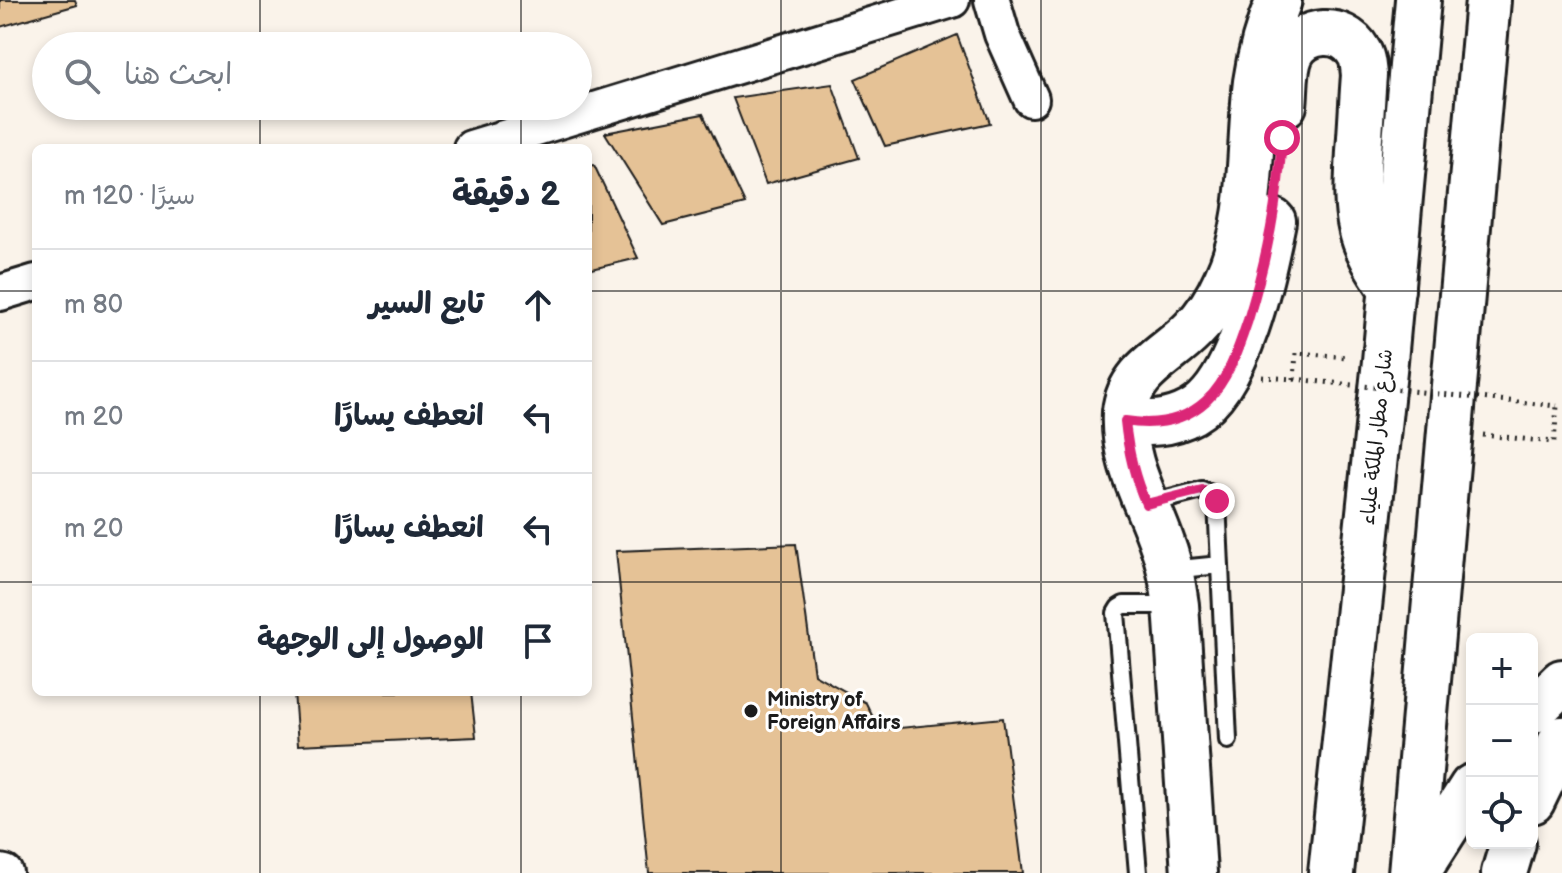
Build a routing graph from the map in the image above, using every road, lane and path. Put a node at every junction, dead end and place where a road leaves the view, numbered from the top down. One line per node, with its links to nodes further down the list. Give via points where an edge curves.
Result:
1 (952, 0): 7 (street)
2 (992, 0): 6 (street)
3 (1279, 0): 14 (main road, via 1256,82 1246,208 1236,256 1212,307 1134,384)
4 (1418, 0): 11 (main road, شارع مطار الملكة علياء)
5 (1488, 0): 29 (main road)
6 (1031, 99)
7 (592, 111)
8 (562, 120): 9 (street)
9 (484, 144)
10 (32, 283): 12 (street)
11 (1392, 289): 14 (main road, via 1368,249 1358,206 1363,62 1341,35 1318,33 1298,45 1288,66 1273,221 1236,354 1216,390 1194,411 1160,423); 28 (main road, شارع مطار الملكة علياء)
12 (0, 293)
13 (1321, 354): 15 (path, bridge, via 1296,353 1294,379 1557,406 1554,442)
14 (1125, 421): 16 (main road, via 1131,464)
15 (1516, 438)
16 (1146, 504): 17 (lane, via 1202,490 1211,494 1217,501); 18 (main road)
17 (1220, 565): 18 (lane); 22 (lane)
18 (1173, 587): 26 (lane, via 1116,613); 27 (main road)
19 (1562, 682): 20 (main road)
20 (1538, 705)
21 (1562, 739): 23 (main road)
22 (1228, 740)
23 (1538, 789)
24 (1466, 796): 29 (main road)
25 (1511, 849): 30 (main road)
26 (1138, 873)
27 (1194, 873)
28 (1331, 873)
29 (1414, 873)
30 (1504, 873)

